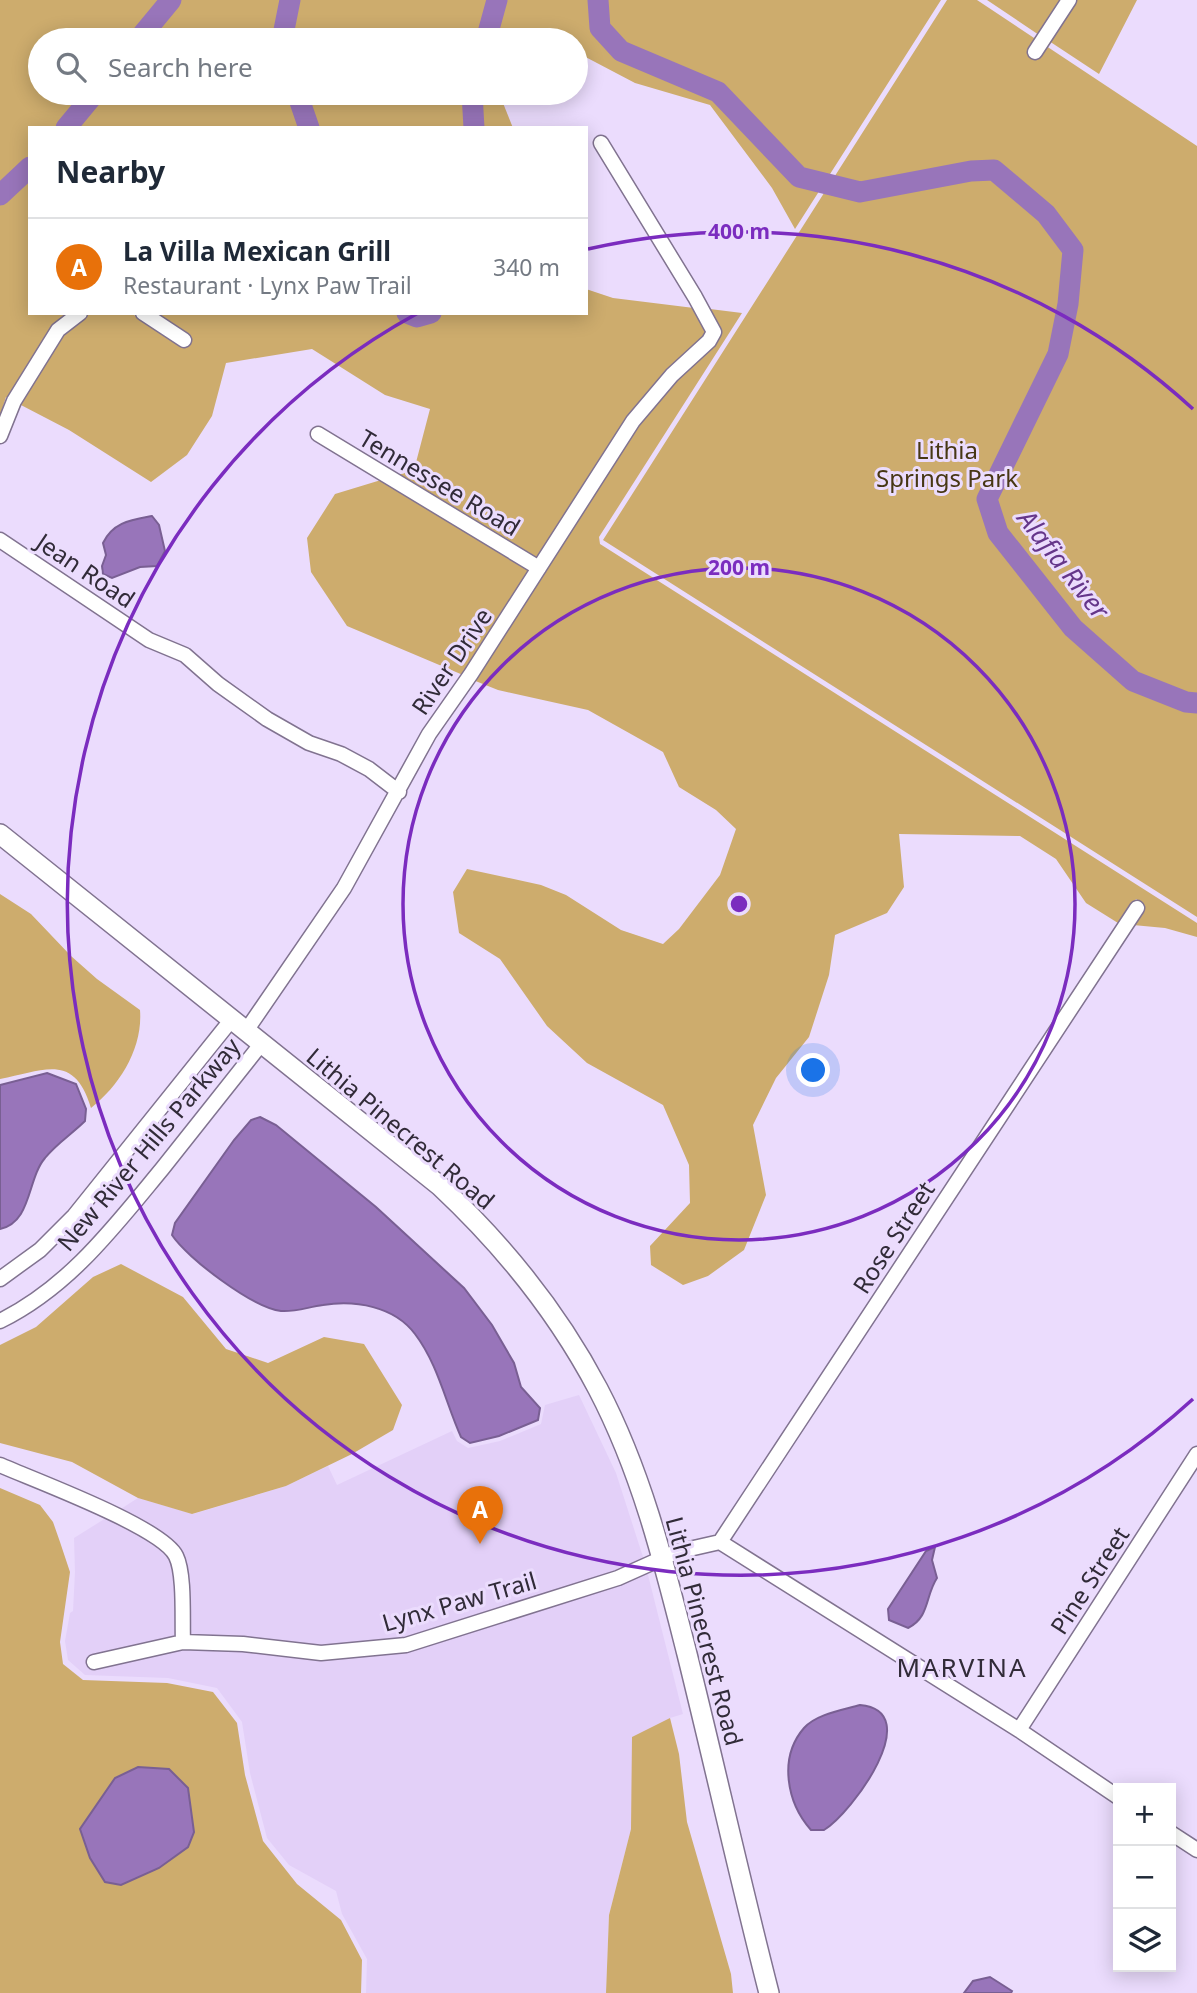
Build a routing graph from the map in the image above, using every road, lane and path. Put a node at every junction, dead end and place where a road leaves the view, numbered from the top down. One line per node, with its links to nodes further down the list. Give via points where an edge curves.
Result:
1 (1069, 0): 2 (street)
2 (1035, 52)
3 (601, 143): 10 (street, River Drive, via 714,332 633,421)
4 (77, 315): 8 (street, via 58,330 14,401)
5 (146, 315): 6 (street)
6 (184, 340)
7 (318, 434): 10 (street, Tennessee Road)
8 (0, 436)
9 (0, 540): 11 (street, Jean Road, via 147,638 185,655 267,719 360,764)
10 (539, 568): 11 (street, River Drive, via 429,734)
11 (399, 792): 15 (street, River Drive, via 344,888)
12 (0, 834): 15 (main road, Lithia Pinecrest Road)
13 (0, 850): 15 (main road, Lithia Pinecrest Road)
14 (1137, 908): 21 (street, Rose Street)
15 (234, 1026): 16 (main road, Lithia Pinecrest Road); 17 (street, New River Hills Parkway, via 74,1216 40,1250)
16 (258, 1048): 18 (street, New River Hills Parkway, via 106,1238 65,1279); 22 (main road, Lithia Pinecrest Road, via 440,1186 520,1271 561,1326 598,1388 630,1457)
17 (0, 1279)
18 (0, 1321)
19 (1197, 1454): 25 (street, Pine Street)
20 (0, 1465): 23 (street, via 163,1540 176,1556)
21 (720, 1542): 22 (street); 25 (street)
22 (657, 1560): 23 (street, Lynx Paw Trail, via 618,1578 406,1645 321,1653); 29 (main road, Lithia Pinecrest Road, via 716,1771)
23 (183, 1642): 24 (street, Lynx Paw Trail)
24 (94, 1662)
25 (1019, 1730): 26 (street)
26 (1113, 1794)
27 (1176, 1836): 28 (street)
28 (1197, 1850)
29 (769, 1993)

